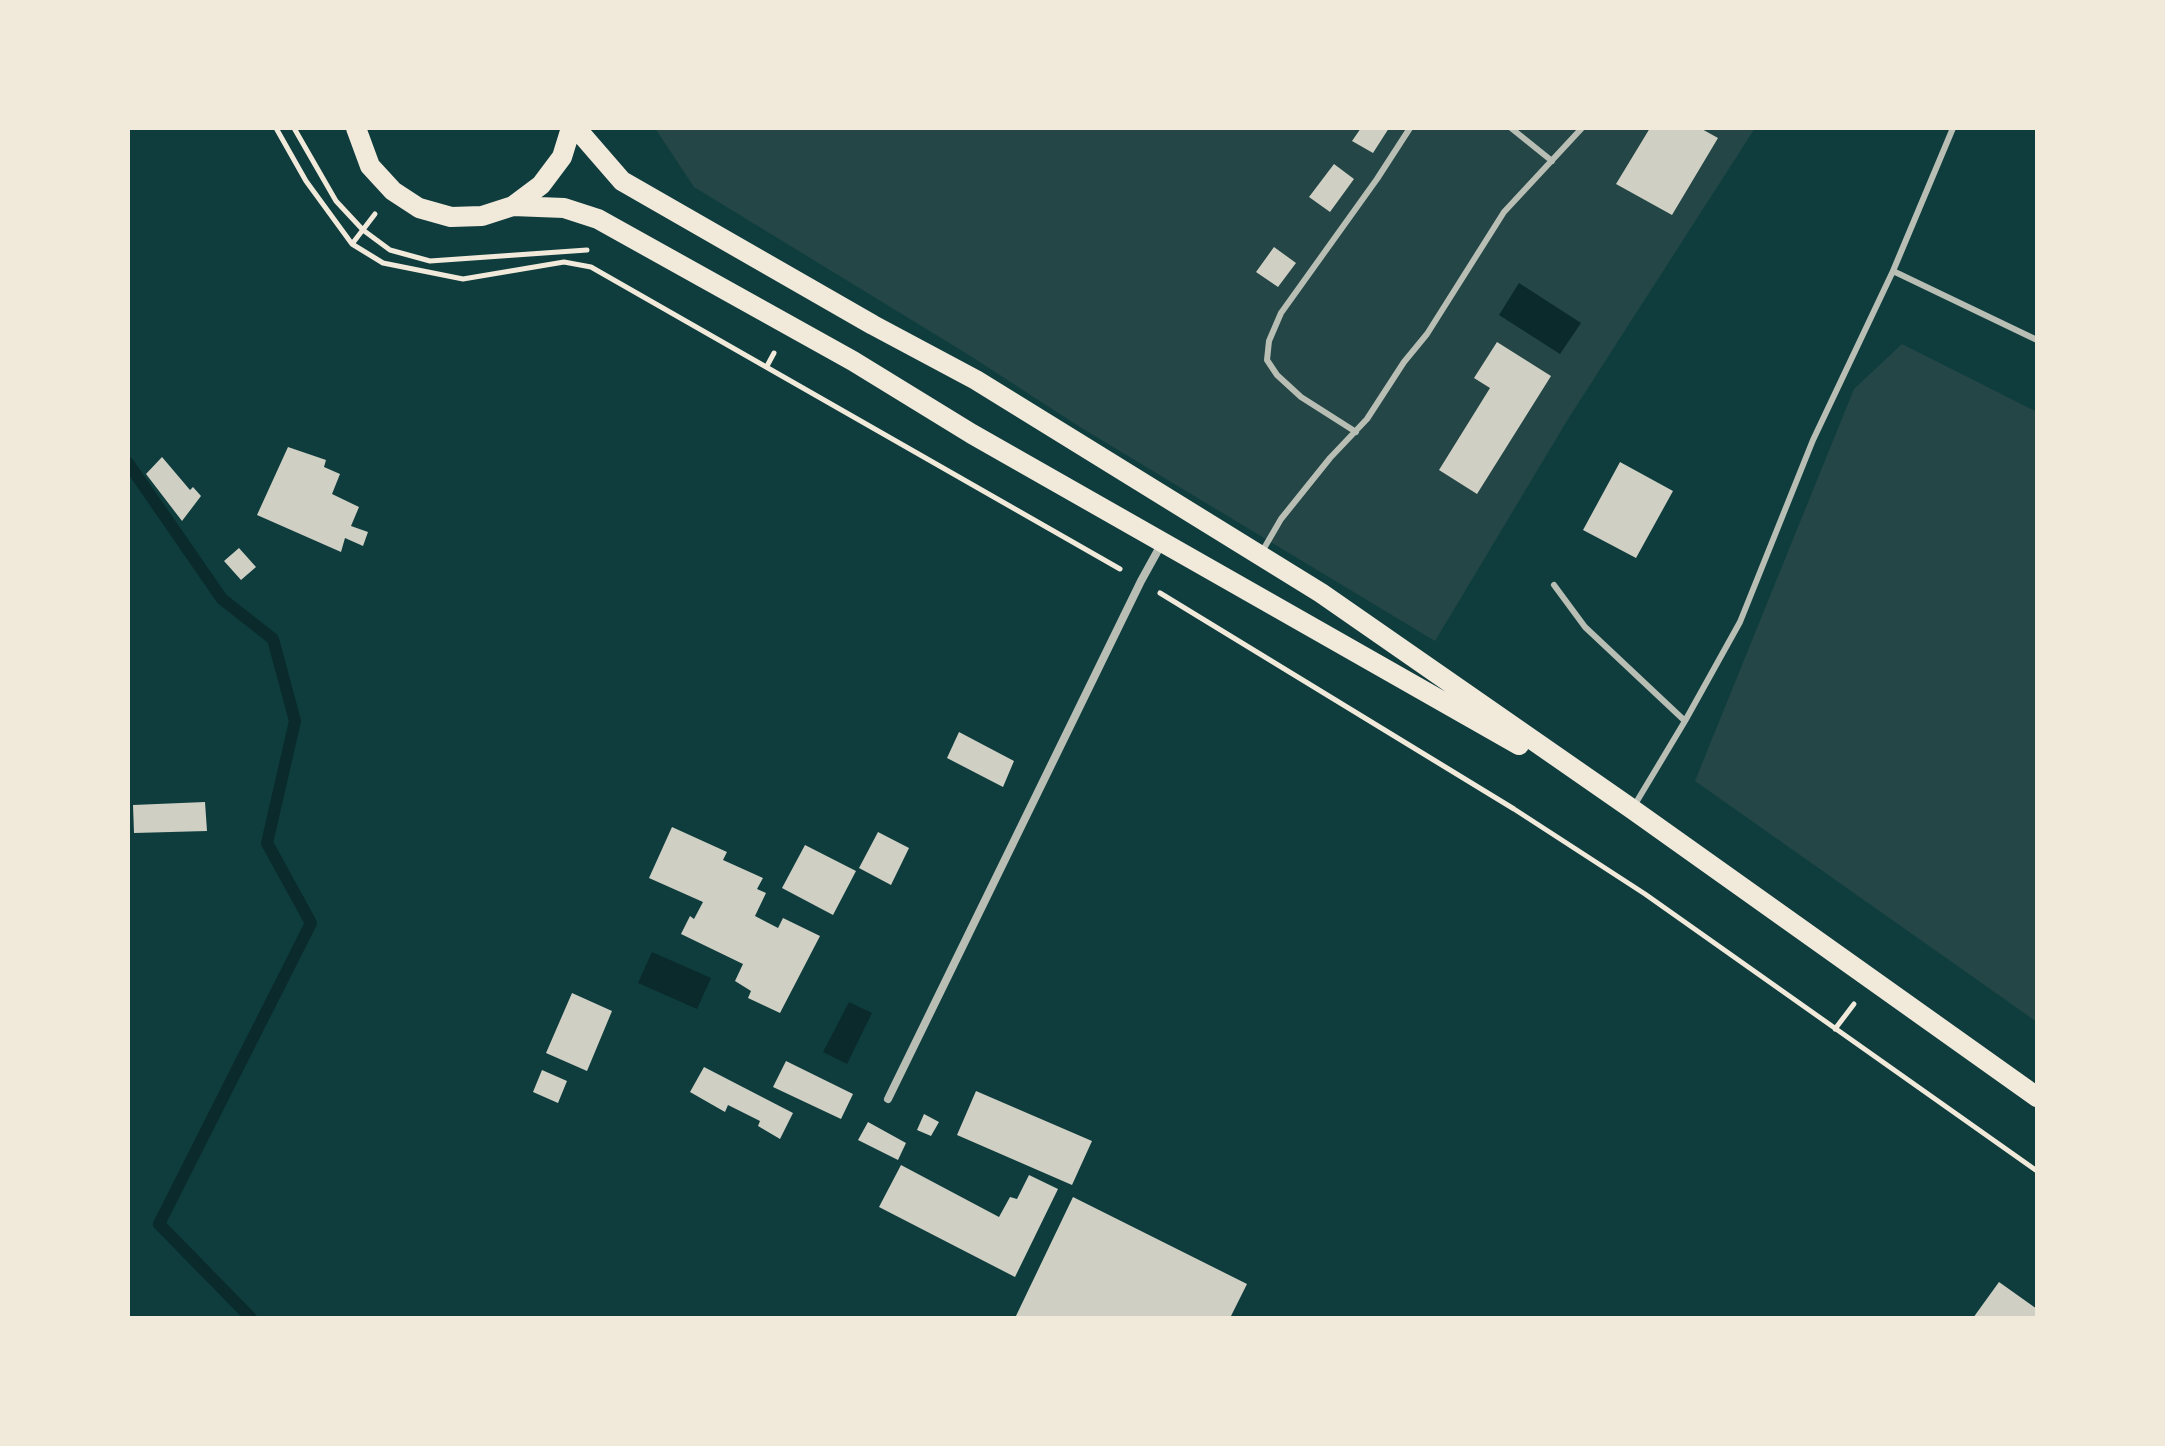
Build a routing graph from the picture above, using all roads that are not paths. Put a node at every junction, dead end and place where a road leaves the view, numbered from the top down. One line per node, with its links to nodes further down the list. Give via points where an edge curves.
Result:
1 (356, 128): 8 (main road, via 370,166 393,191 419,208 451,217 482,216)
2 (574, 128): 8 (main road, via 562,157 541,185); 13 (main road, via 622,181 976,380)
3 (1410, 128): 11 (lane, via 1281,313 1269,341 1267,360 1277,375)
4 (1511, 128): 7 (lane)
5 (1582, 128): 7 (lane)
6 (1953, 128): 9 (lane)
7 (1552, 161): 11 (lane, via 1504,212 1427,334)
8 (513, 206): 12 (main road, via 564,208 598,219)
9 (1893, 271): 10 (lane); 15 (lane, via 1813,440 1740,622)
10 (2037, 340)
11 (1356, 432): 13 (lane, via 1281,519)
12 (1162, 542): 16 (main road); 18 (street)
13 (1261, 554): 16 (main road)
14 (1554, 585): 15 (lane, via 1585,627)
15 (1685, 721): 16 (lane)
16 (1632, 809): 17 (main road)
17 (2037, 1097)
18 (888, 1099)

